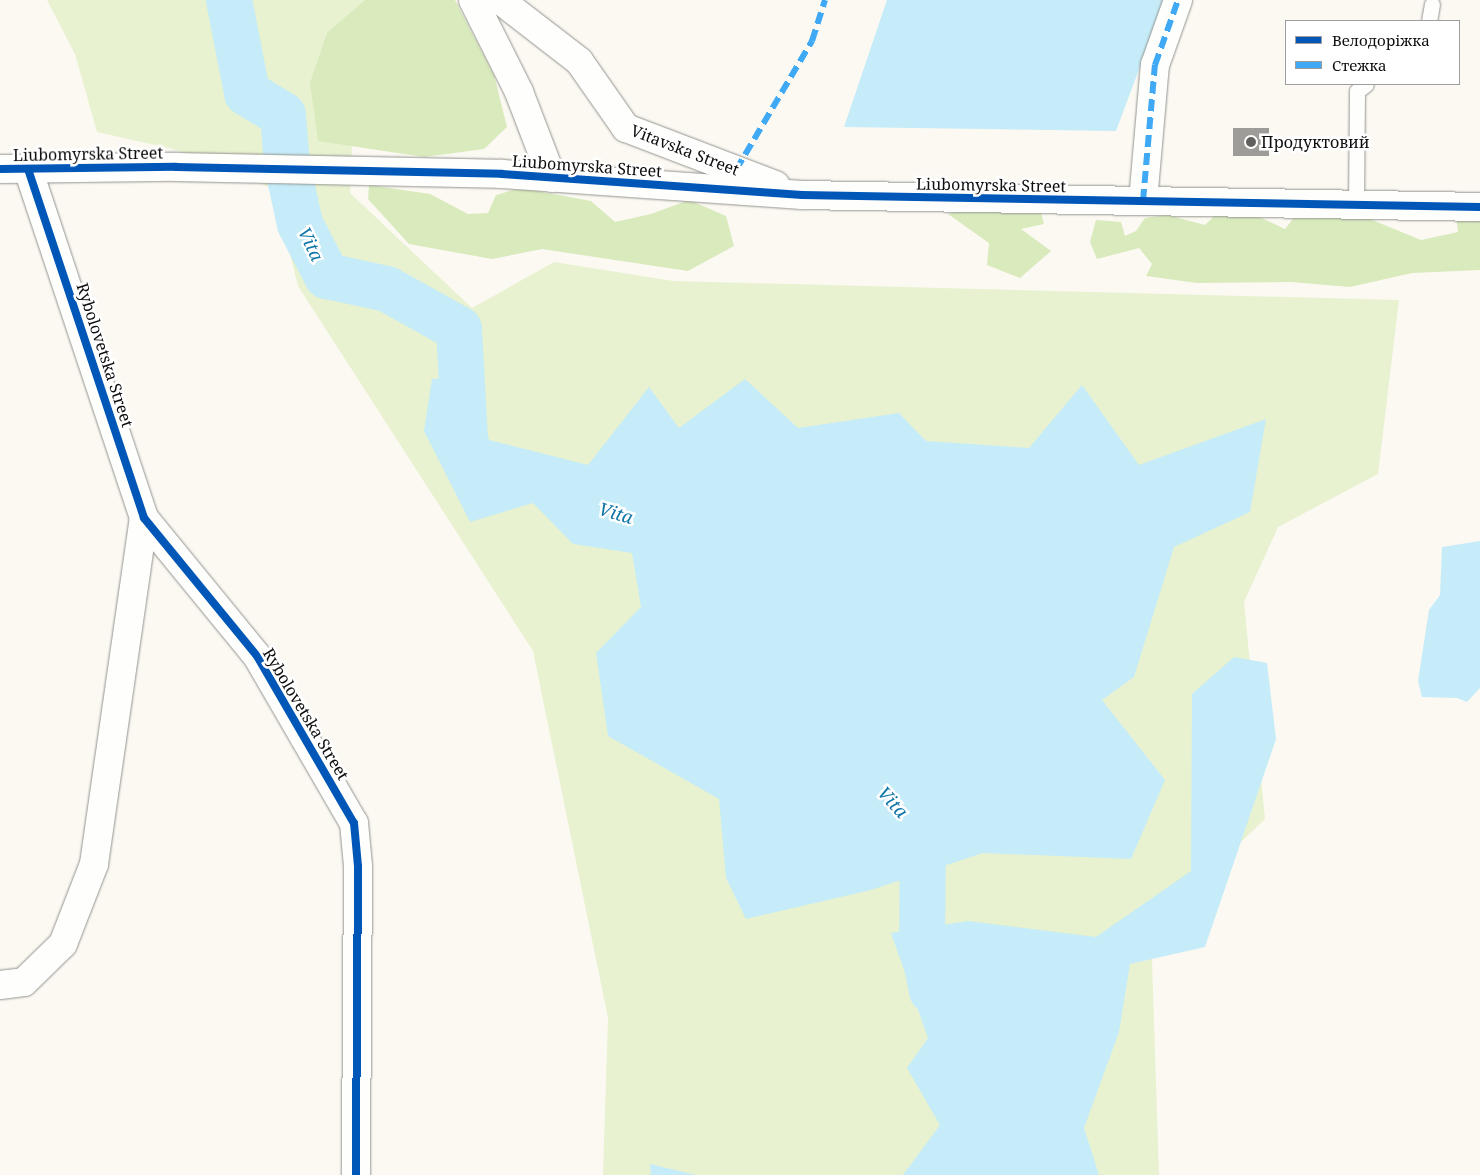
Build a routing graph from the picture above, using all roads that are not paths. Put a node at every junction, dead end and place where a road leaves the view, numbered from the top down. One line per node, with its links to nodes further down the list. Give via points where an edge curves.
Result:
1 (473, 0): 9 (street, via 519,92)
2 (500, 0): 10 (street, Vitavska Street, via 579,62 626,128)
3 (1178, 0): 11 (street, via 1155,65)
4 (1432, 4): 5 (lane)
5 (1428, 20)
6 (1365, 85): 12 (lane, via 1357,91)
7 (0, 169): 8 (street, Liubomyrska Street)
8 (28, 169): 9 (street, Liubomyrska Street, via 176,166); 14 (street, Rybolovetska Street)
9 (552, 178): 10 (street, Liubomyrska Street)
10 (802, 195): 11 (street, Liubomyrska Street)
11 (1143, 201): 12 (street, Liubomyrska Street)
12 (1356, 204): 13 (street, Liubomyrska Street)
13 (1480, 207)
14 (144, 518): 15 (street, via 94,864 63,944 24,982); 16 (street, Rybolovetska Street, via 257,656 354,823 358,866)
15 (0, 985)
16 (356, 1175)

